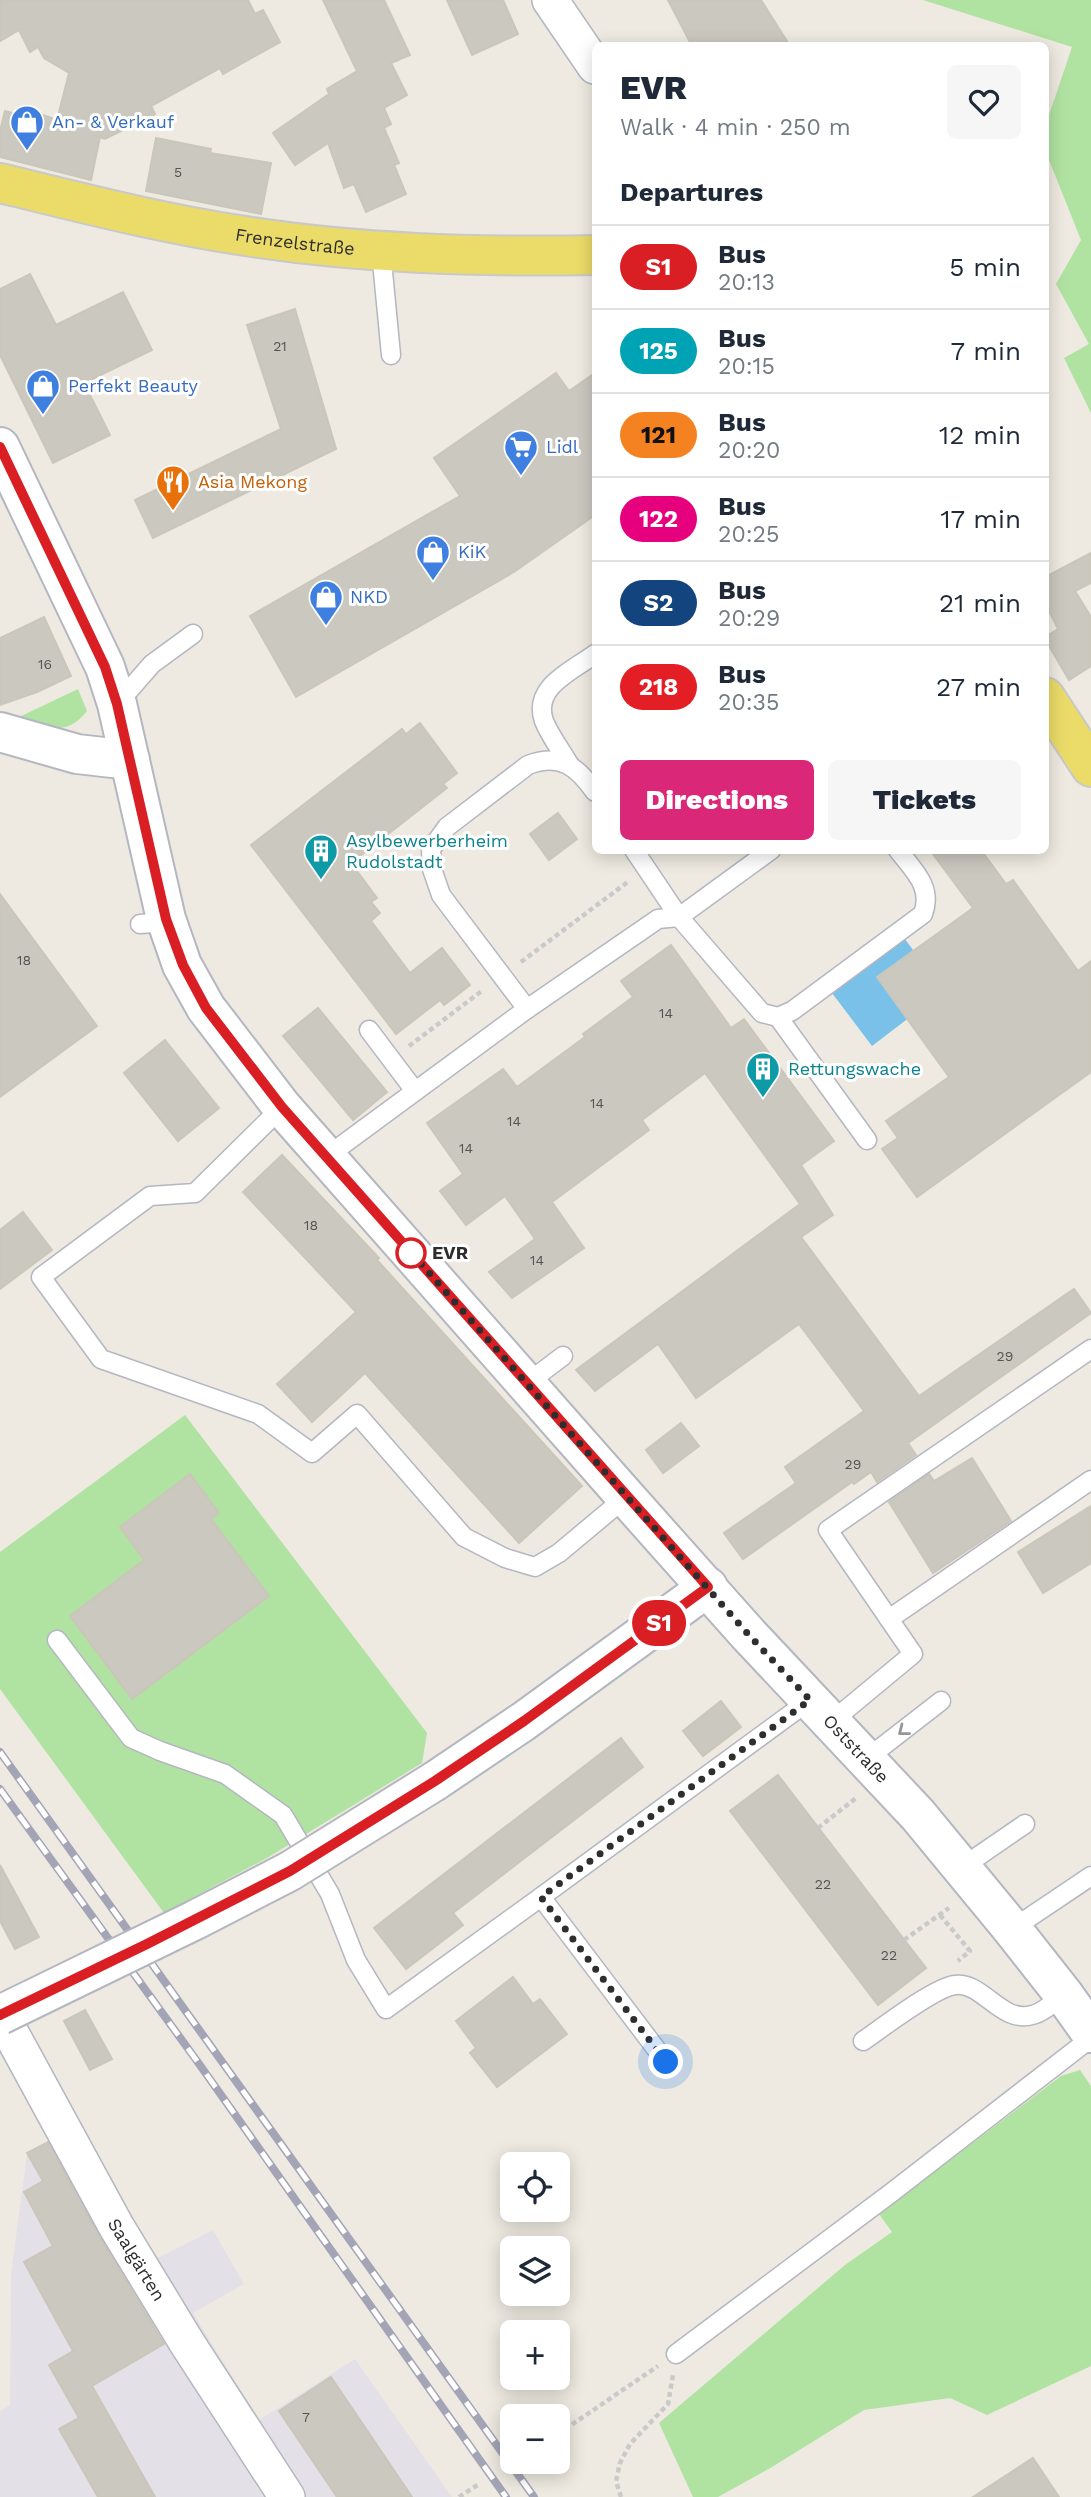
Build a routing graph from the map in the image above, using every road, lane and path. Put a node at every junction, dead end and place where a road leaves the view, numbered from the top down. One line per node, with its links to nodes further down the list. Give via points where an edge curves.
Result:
1 (550, 0): 2 (street)
2 (592, 62)
3 (0, 183): 4 (main road, Frenzelstraße, via 194,228)
4 (381, 251): 5 (main road, Frenzelstraße, via 503,257); 6 (lane)
5 (592, 255)
6 (391, 355)
7 (0, 447): 11 (main road, Oststraße, via 105,667)
8 (193, 634): 11 (lane, via 152,664)
9 (592, 656): 14 (lane, via 549,687 541,703 544,722)
10 (1049, 702): 15 (main road)
11 (117, 704): 13 (main road, Oststraße)
12 (0, 732): 13 (main road, via 77,754)
13 (130, 760): 25 (main road, Oststraße, via 153,921 206,1008)
14 (569, 764): 16 (lane); 21 (lane, via 543,759 528,765 447,827 430,849 441,895)
15 (1091, 767)
16 (592, 788)
17 (638, 854): 20 (lane)
18 (765, 854): 20 (lane)
19 (901, 854): 22 (lane, via 922,881 928,901 923,914)
20 (679, 916): 21 (lane, via 658,919); 22 (lane, via 762,1013)
21 (527, 1009): 24 (lane)
22 (778, 1017): 26 (lane)
23 (369, 1030): 24 (lane)
24 (415, 1091): 27 (lane)
25 (282, 1107): 27 (main road, Oststraße); 32 (lane, via 195,1193 150,1196 41,1277 101,1359 258,1414 312,1453 357,1414 464,1537 505,1559 535,1567 559,1553)
26 (867, 1140)
27 (326, 1157): 30 (main road, Oststraße)
28 (1091, 1349): 34 (lane, via 828,1530)
29 (563, 1356): 30 (lane)
30 (526, 1384): 32 (main road, Oststraße)
31 (1091, 1480): 34 (lane)
32 (625, 1497): 33 (main road, Oststraße)
33 (708, 1587): 37 (main road, Oststraße); 49 (main road, bridge, via 524,1721 290,1871)
34 (889, 1619): 37 (lane, via 913,1654)
35 (57, 1640): 43 (lane, via 131,1738 225,1774 283,1815 330,1894 356,1960 386,2009)
36 (942, 1701): 38 (lane, one-way to 38)
37 (821, 1711): 38 (main road, Oststraße); 43 (lane)
38 (874, 1769): 40 (path); 42 (main road, Oststraße)
39 (1025, 1824): 42 (lane)
40 (818, 1828)
41 (1091, 1876): 45 (lane)
42 (968, 1877): 44 (path); 45 (main road, Oststraße)
43 (541, 1897): 52 (lane)
44 (940, 1915): 46 (path); 48 (path, via 970,1951 957,1962 940,1965)
45 (1012, 1929): 47 (main road, Oststraße)
46 (904, 1940)
47 (1064, 1995): 48 (lane, via 1032,2015 1009,2014 970,1986 954,1984); 50 (main road, Oststraße)
48 (930, 1996): 51 (lane)
49 (0, 2014): 56 (street, Saalgärten, via 116,2226)
50 (1091, 2036): 53 (lane)
51 (863, 2042)
52 (666, 2062)
53 (676, 2354): 54 (path); 58 (path, via 668,2404 630,2444 620,2463 616,2481)
54 (570, 2426)
55 (480, 2483): 57 (path)
56 (287, 2497)
57 (460, 2497)
58 (621, 2497)

